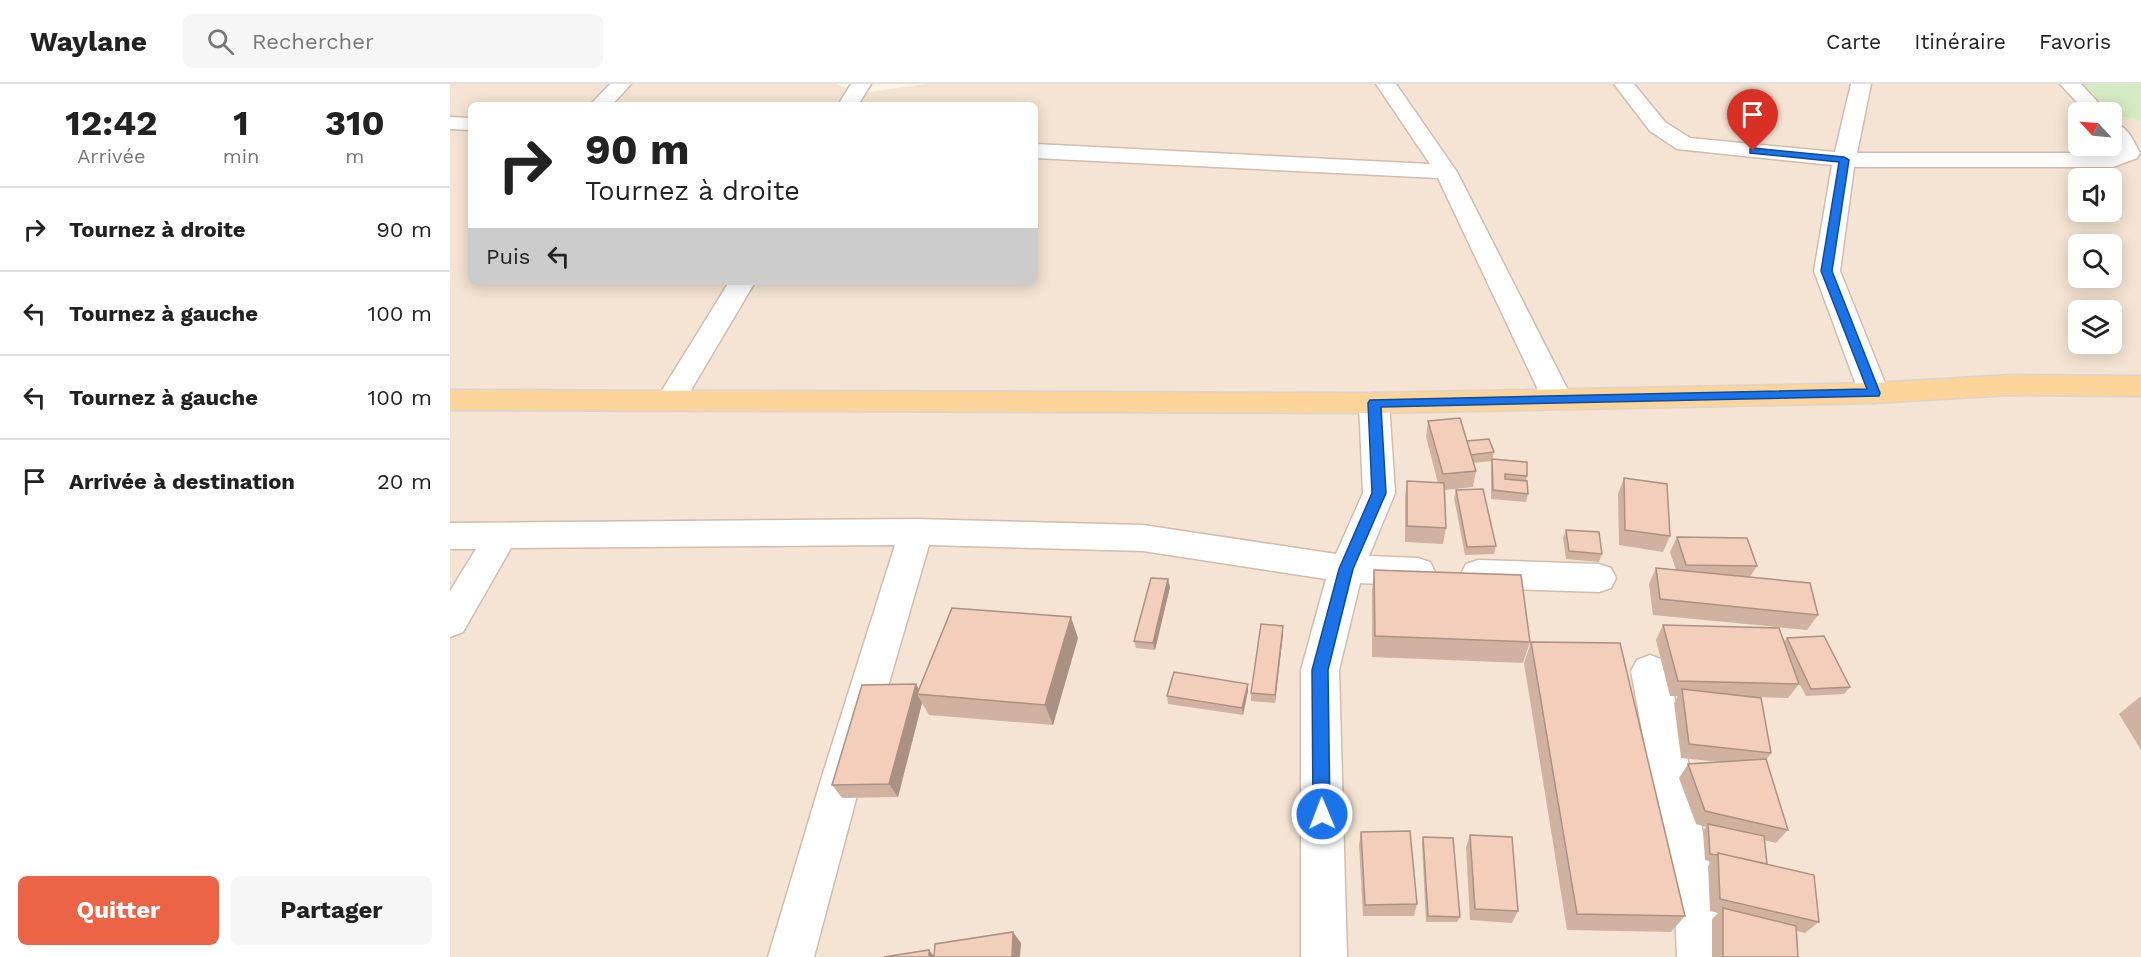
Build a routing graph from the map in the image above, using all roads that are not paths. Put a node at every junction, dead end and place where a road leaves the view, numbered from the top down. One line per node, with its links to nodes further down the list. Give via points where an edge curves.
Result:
1 (621, 84): 7 (street)
2 (861, 84): 8 (street)
3 (1386, 84): 15 (street)
4 (1624, 84): 14 (street, via 1657,129 1685,144)
5 (1861, 84): 14 (street)
6 (2070, 84): 9 (street)
7 (603, 102)
8 (850, 102)
9 (2087, 102)
10 (450, 123): 11 (street)
11 (468, 124)
12 (2124, 134): 14 (street, via 2129,153 2113,160)
13 (1038, 151): 15 (street)
14 (1844, 160): 18 (street, via 1827,271)
15 (1446, 172): 19 (street)
16 (740, 285): 21 (street)
17 (2141, 386): 18 (main road, via 2010,385)
18 (1874, 393): 19 (main road)
19 (1557, 398): 22 (main road)
20 (450, 400): 21 (main road)
21 (671, 400): 22 (main road)
22 (1374, 403): 26 (street, via 1379,493)
23 (916, 532): 24 (street); 26 (street, via 1143,538); 30 (street)
24 (502, 534): 25 (street); 28 (street)
25 (450, 536)
26 (1346, 569): 27 (street); 31 (street, via 1320,670)
27 (1599, 578)
28 (450, 622)
29 (1650, 671): 32 (street, via 1697,909)
30 (791, 957)
31 (1324, 957)
32 (1700, 957)

